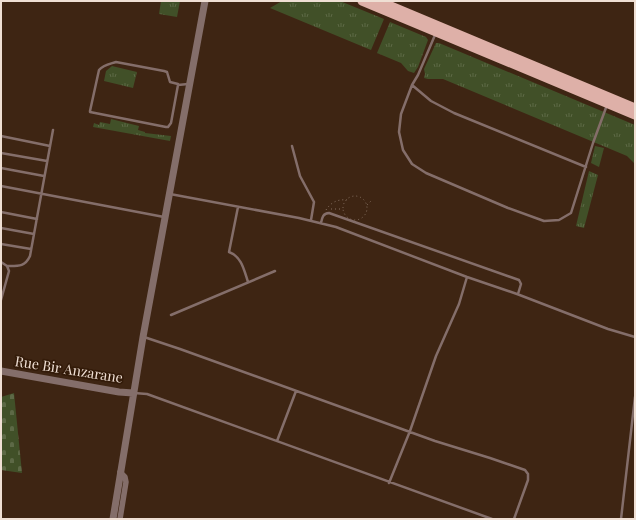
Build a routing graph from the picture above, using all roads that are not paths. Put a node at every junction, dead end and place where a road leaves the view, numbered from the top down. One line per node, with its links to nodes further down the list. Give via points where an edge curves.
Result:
1 (205, 1): 6 (street)
2 (362, 1): 4 (main road)
3 (379, 1): 9 (main road)
4 (436, 32): 7 (lane); 8 (main road)
5 (178, 84): 5 (lane, via 171,123 168,127 90,111 99,70 116,62 167,72 170,82); 6 (lane)
6 (189, 84): 22 (street)
7 (412, 85): 17 (lane, via 431,101 454,113); 17 (lane, via 401,114 400,132 403,150 412,164 426,173 544,221 559,220 571,213)
8 (608, 104): 10 (main road); 17 (lane)
9 (635, 108)
10 (635, 115)
11 (53, 130): 13 (lane)
12 (1, 136): 13 (lane)
13 (50, 146): 16 (lane)
14 (292, 146): 27 (lane, via 300,176 314,202)
15 (1, 153): 16 (lane)
16 (47, 161): 19 (lane)
17 (586, 167)
18 (1, 168): 19 (lane)
19 (44, 176): 21 (lane)
20 (1, 186): 21 (lane)
21 (41, 193): 25 (lane); 26 (lane)
22 (170, 194): 23 (lane); 25 (street)
23 (238, 207): 27 (lane); 37 (lane, via 230,252 240,260)
24 (1, 212): 26 (lane)
25 (165, 217): 41 (street)
26 (37, 219): 30 (lane)
27 (311, 220): 28 (lane)
28 (321, 223): 36 (lane, via 352,232); 38 (lane, via 325,214 329,214 519,280 521,284)
29 (1, 228): 30 (lane)
30 (34, 234): 32 (lane)
31 (1, 244): 32 (lane)
32 (31, 249): 34 (lane, via 27,262)
33 (1, 262): 34 (lane)
34 (7, 266): 39 (lane, via 9,272)
35 (275, 271): 37 (lane)
36 (467, 277): 38 (lane); 47 (lane)
37 (248, 282): 40 (lane)
38 (518, 294): 42 (lane)
39 (1, 300)
40 (171, 315)
41 (143, 337): 44 (lane); 45 (street)
42 (635, 337)
43 (1, 371): 45 (street, Rue Bir Anzarane)
44 (296, 391): 47 (lane); 48 (lane)
45 (134, 393): 48 (lane, via 147,394); 49 (street)
46 (635, 397): 55 (lane)
47 (410, 431): 50 (lane); 54 (lane, via 525,470 528,480)
48 (277, 441): 50 (lane)
49 (120, 472): 51 (street); 52 (street, via 126,482)
50 (389, 482): 53 (lane)
51 (112, 519)
52 (120, 519)
53 (492, 519)
54 (514, 519)
55 (621, 519)

